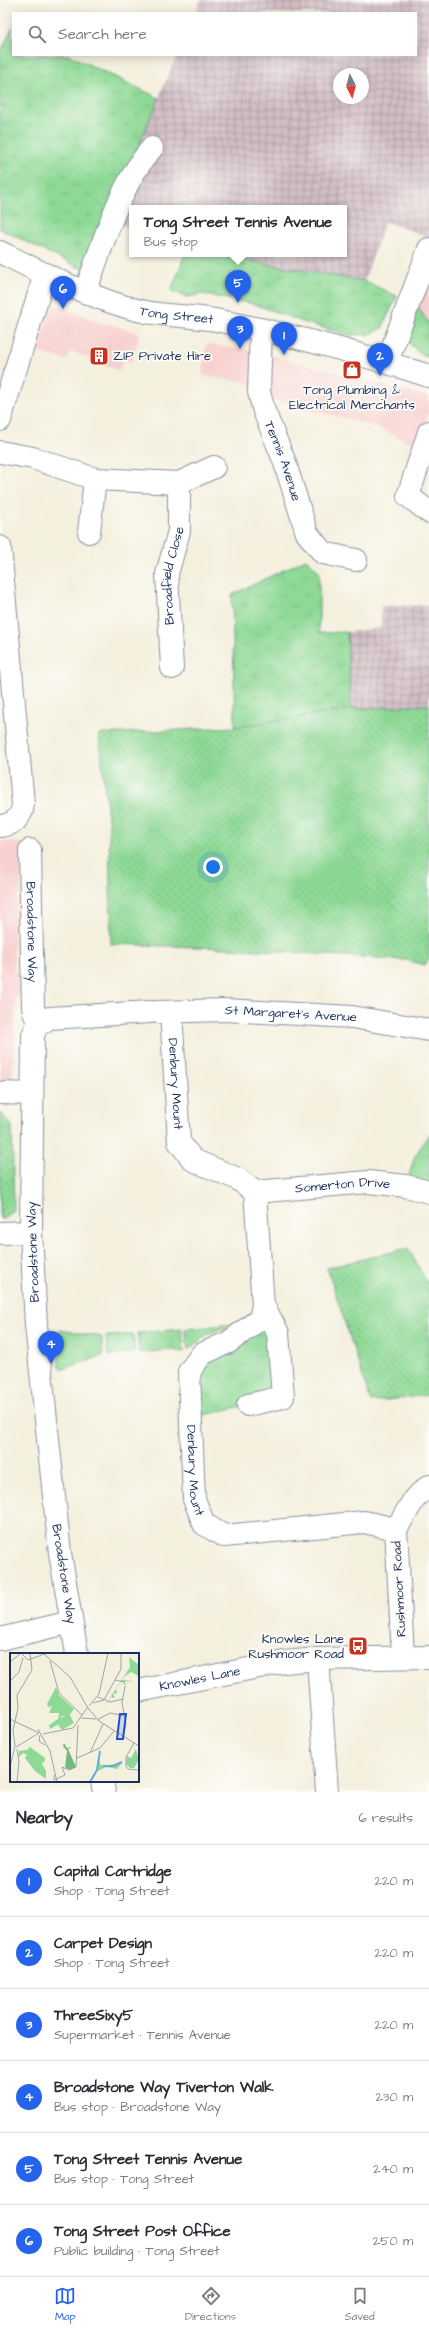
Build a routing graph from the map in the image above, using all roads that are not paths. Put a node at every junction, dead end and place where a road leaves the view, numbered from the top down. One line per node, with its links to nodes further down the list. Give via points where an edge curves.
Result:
1 (152, 148): 5 (main road, via 138,164 112,222)
2 (429, 249): 7 (main road)
3 (0, 252): 4 (main road, Tong Street)
4 (45, 274): 5 (main road, Tong Street); 9 (main road)
5 (86, 292): 6 (main road, Tong Street, via 146,312 214,320)
6 (261, 329): 7 (main road, Tong Street); 18 (main road, Tennis Avenue, via 258,392 284,460 306,533 323,553)
7 (387, 362): 8 (main road, Tong Street)
8 (429, 376)
9 (0, 420)
10 (429, 432): 15 (main road, via 408,496)
11 (0, 452): 13 (main road, via 33,458)
12 (214, 467): 14 (main road)
13 (95, 479): 14 (main road); 16 (main road)
14 (179, 483): 19 (main road, Broadfield Close, via 180,531 167,574)
15 (429, 512)
16 (89, 532)
17 (0, 547): 20 (main road, via 23,804 17,819 8,825)
18 (356, 560)
19 (172, 668)
20 (0, 826)
21 (30, 850): 23 (main road, Broadstone Way, via 33,1007)
22 (157, 1012): 23 (main road, St Margaret's Avenue, via 53,1017); 24 (main road, St Margaret's Avenue, via 225,1010 352,1017); 27 (main road, Denbury Mount, via 179,1142 193,1160 238,1179)
23 (40, 1022): 26 (main road, Broadstone Way, via 33,1035)
24 (429, 1030)
25 (0, 1093): 26 (main road)
26 (32, 1094): 29 (main road, Broadstone Way)
27 (255, 1192): 28 (main road, Somerton Drive, via 368,1182 406,1186); 31 (main road, Denbury Mount)
28 (429, 1192)
29 (31, 1232): 30 (main road); 35 (main road, Broadstone Way, via 43,1396 60,1553)
30 (0, 1234)
31 (263, 1305): 32 (main road, Denbury Mount, via 278,1333 283,1397); 34 (main road, Denbury Mount, via 260,1319 229,1342 202,1354 189,1372 194,1499 204,1524 224,1536 364,1522)
32 (248, 1405)
33 (429, 1486): 34 (main road, Rushmoor Road, via 415,1498)
34 (396, 1529): 38 (main road, Rushmoor Road)
35 (72, 1622): 36 (main road); 37 (main road, Broadstone Way)
36 (0, 1639)
37 (77, 1653)
38 (403, 1656): 39 (main road, Knowles Lane); 40 (main road, Knowles Lane)
39 (429, 1657)
40 (318, 1659): 41 (main road, Knowles Lane, via 284,1662); 44 (main road)
41 (139, 1691)
42 (102, 1782): 43 (main road)
43 (104, 1792)
44 (327, 1792)

